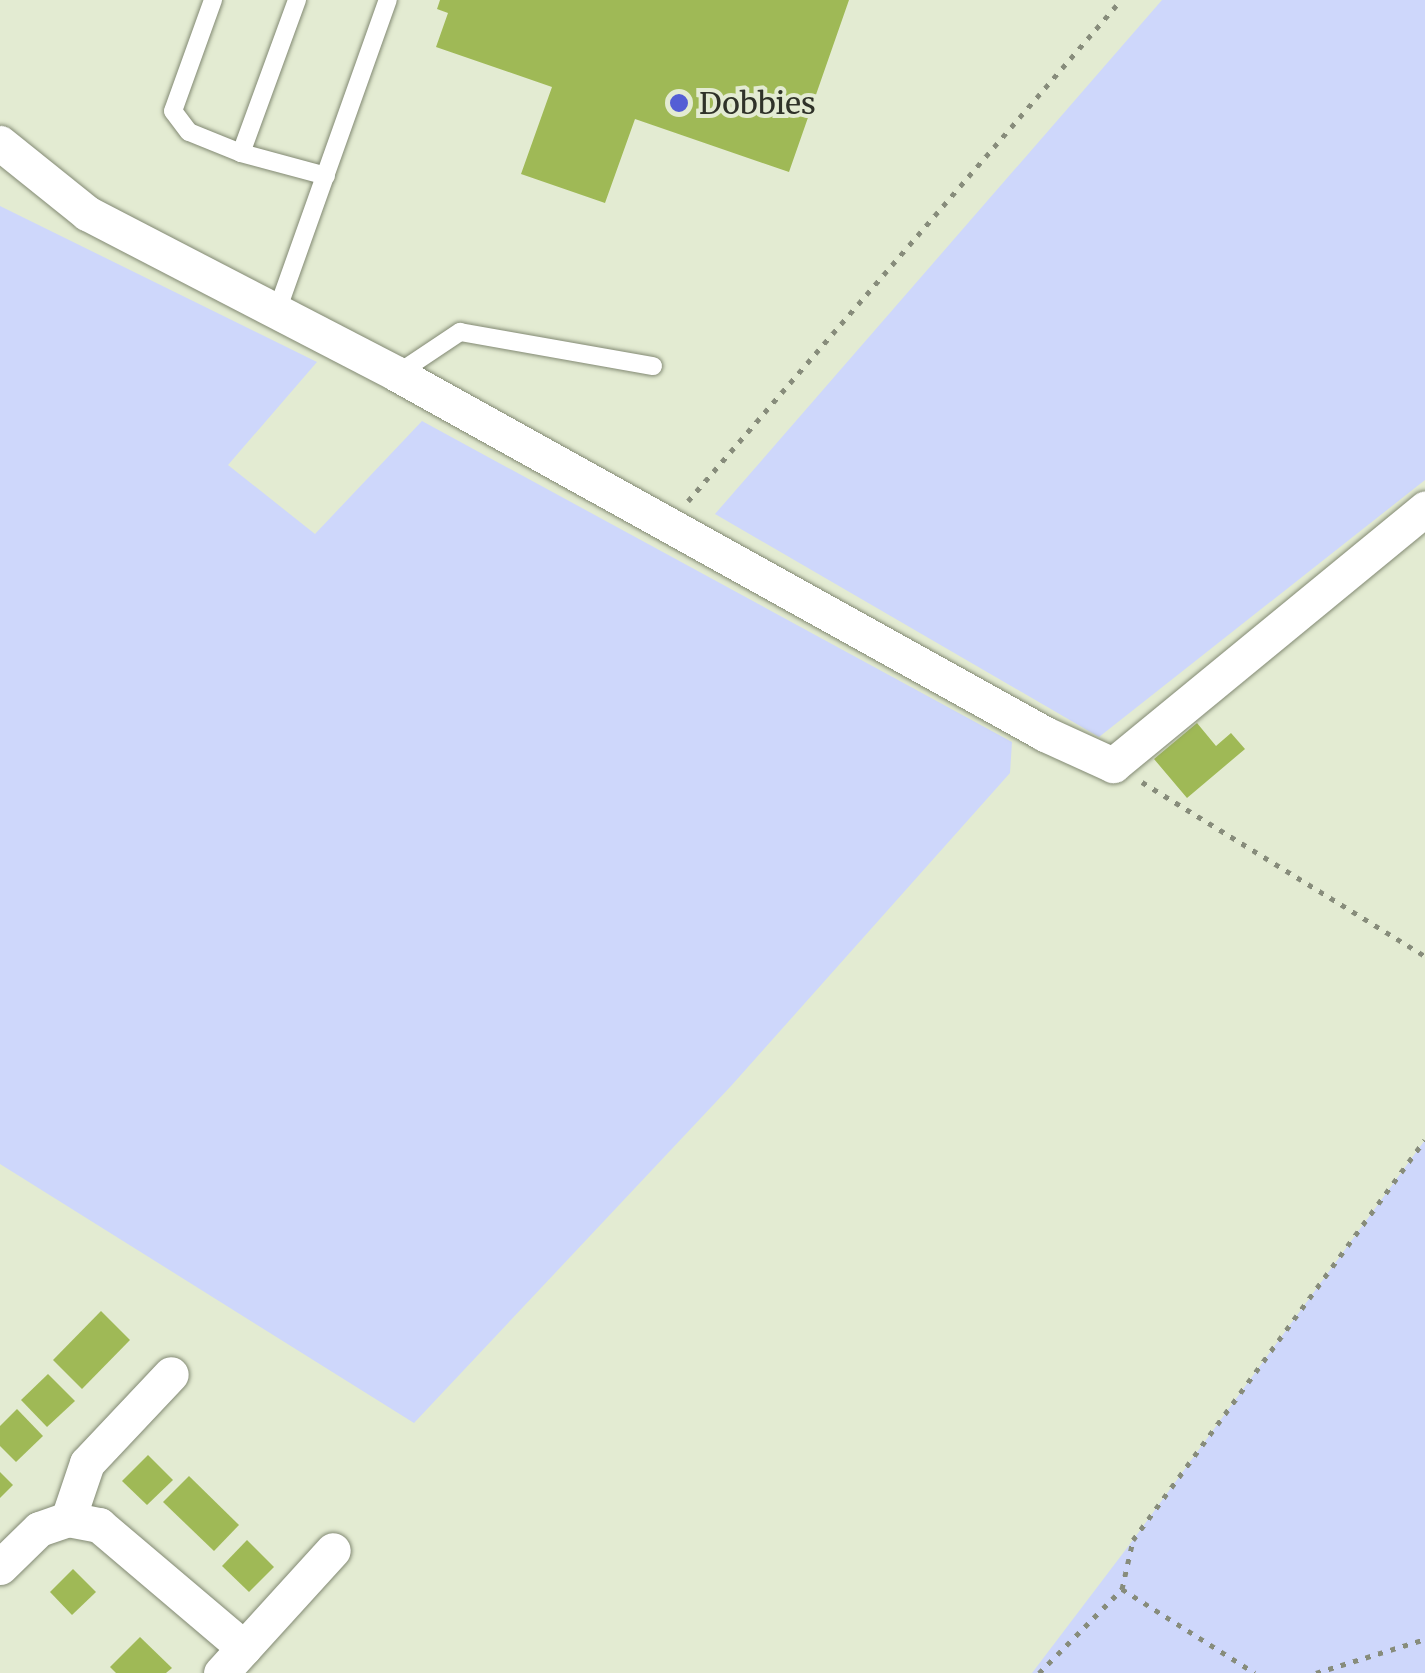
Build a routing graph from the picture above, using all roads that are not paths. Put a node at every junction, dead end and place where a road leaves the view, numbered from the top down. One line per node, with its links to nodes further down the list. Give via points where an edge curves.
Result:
1 (213, 0): 5 (lane, via 173,111 189,132)
2 (298, 0): 5 (lane)
3 (388, 0): 6 (lane)
4 (0, 142): 7 (street, via 88,213)
5 (241, 153): 6 (lane)
6 (326, 176): 7 (lane)
7 (277, 311): 9 (street)
8 (653, 366): 9 (lane, via 460,332)
9 (397, 374): 10 (street, via 1045,734 1113,764)
10 (1425, 509)
11 (171, 1374): 12 (street, via 87,1463)
12 (68, 1519): 14 (street, via 39,1529); 15 (street, via 99,1526)
13 (333, 1550): 15 (street)
14 (0, 1567)
15 (232, 1661)

